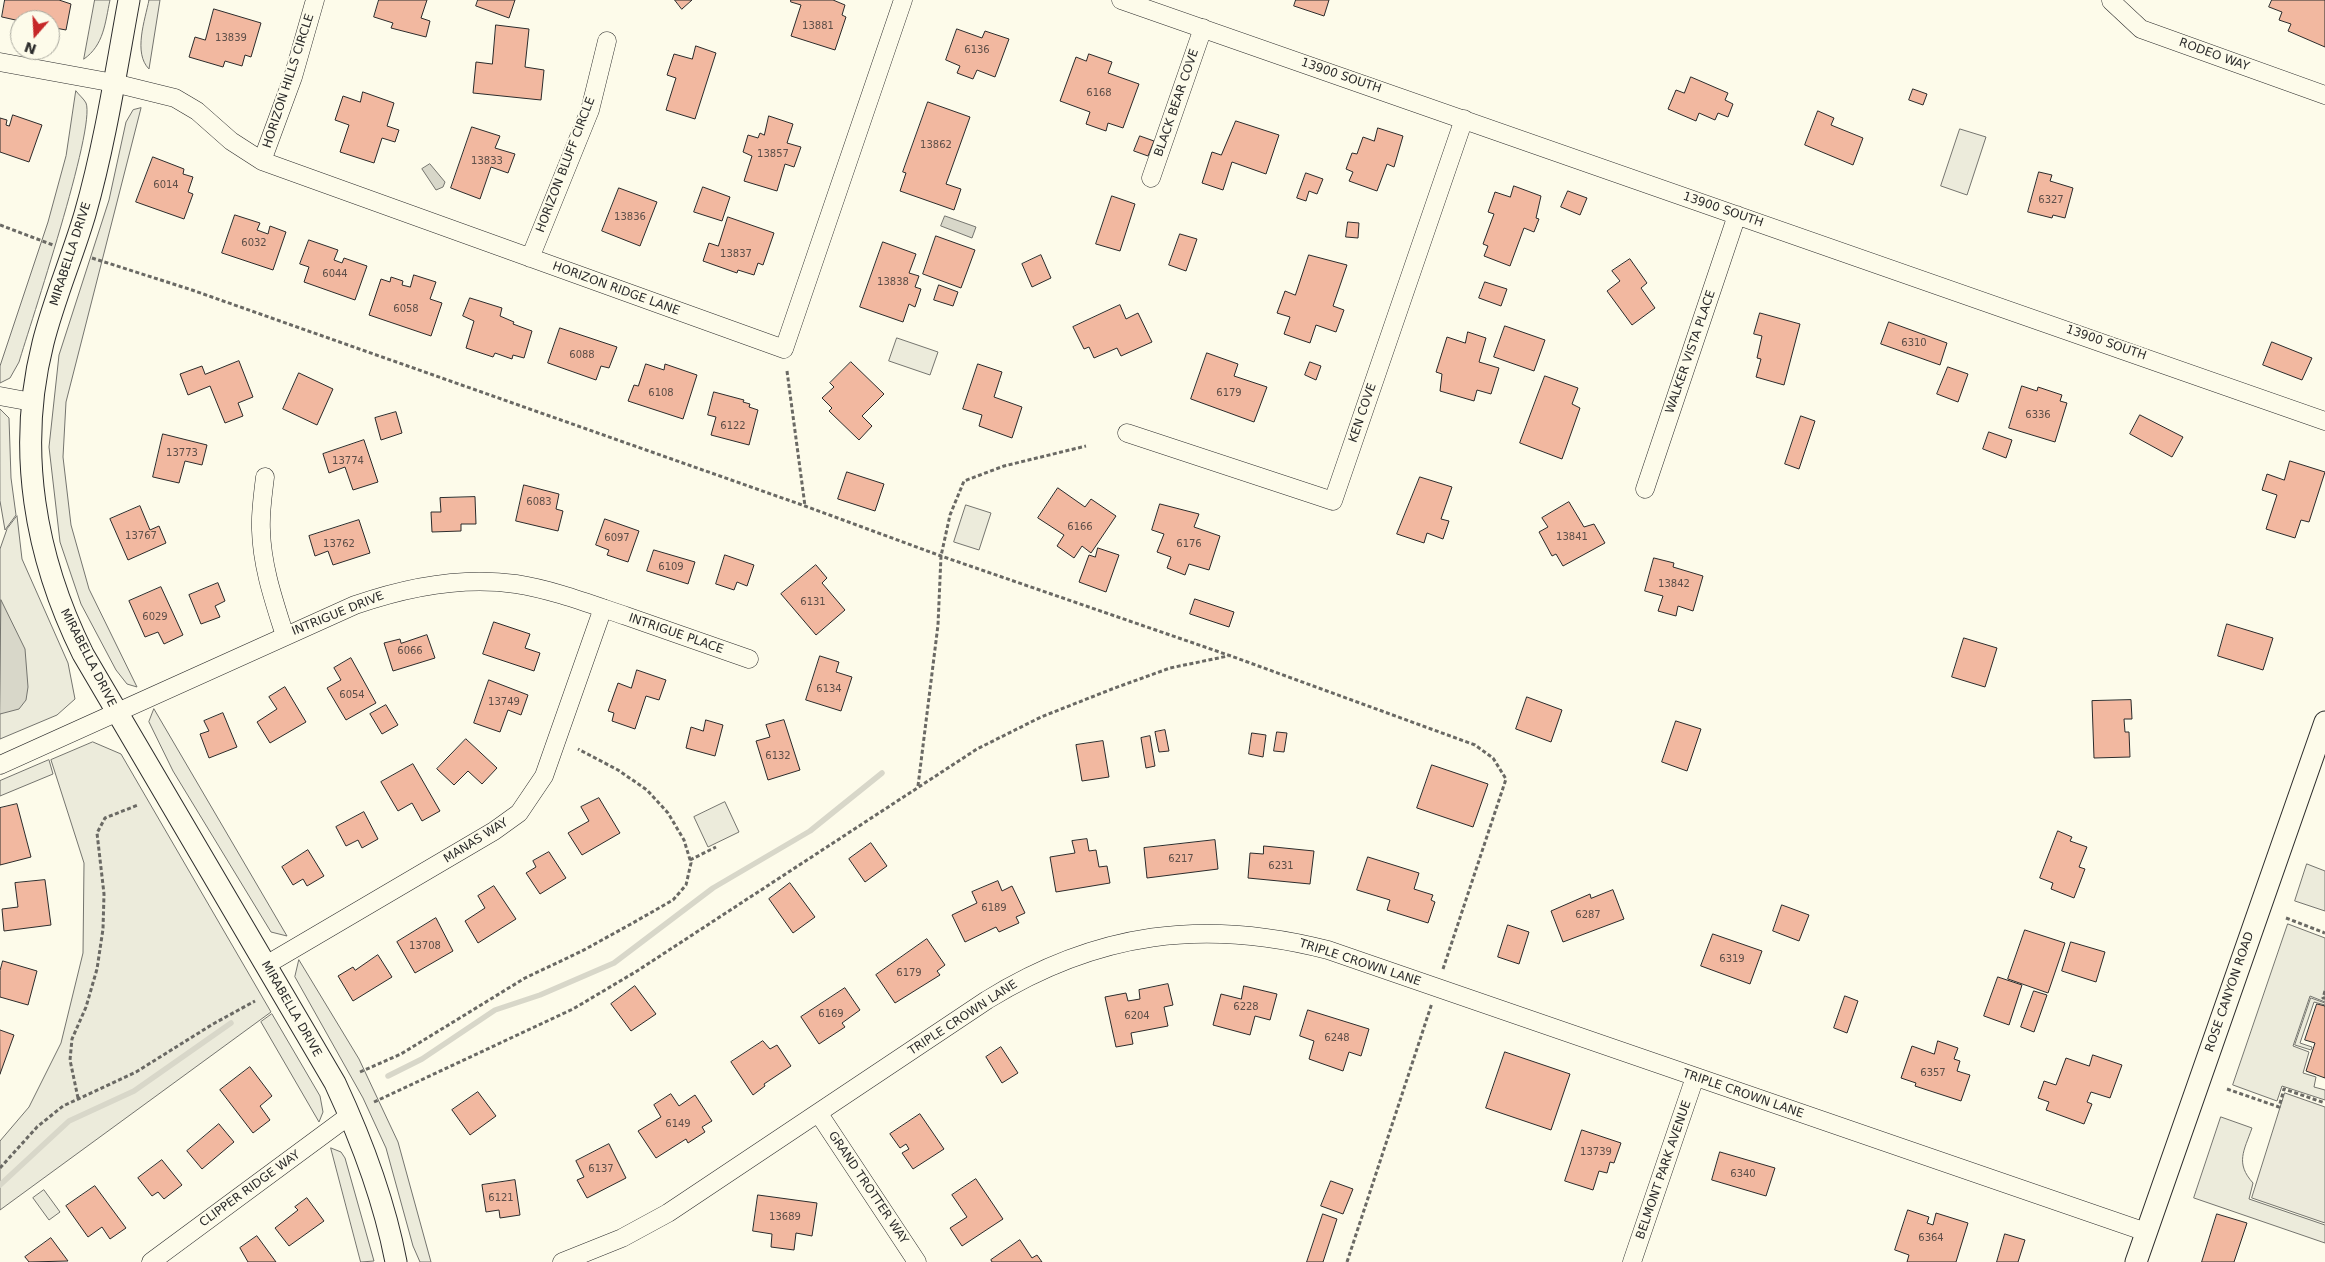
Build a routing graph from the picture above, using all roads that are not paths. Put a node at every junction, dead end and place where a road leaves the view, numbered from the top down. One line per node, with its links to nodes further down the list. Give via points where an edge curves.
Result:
1 (129, 0): 9 (street, MIRABELLA DRIVE)
2 (316, 0): 12 (street, HORIZON HILLS CIRCLE, via 293,77)
3 (903, 0): 15 (street, HORIZON RIDGE LANE, via 784,348)
4 (1121, 0): 6 (street, 13900 SOUTH)
5 (2111, 1): 10 (street, RODEO WAY, via 2141,29)
6 (1203, 28): 11 (street, 13900 SOUTH); 13 (street, BLACK BEAR COVE)
7 (607, 41): 15 (street, HORIZON BLUFF CIRCLE, via 590,110)
8 (0, 62): 9 (street, HORIZON RIDGE LANE)
9 (114, 83): 12 (street, HORIZON RIDGE LANE, via 174,98 198,111 231,141); 17 (street, MIRABELLA DRIVE, via 93,183 43,343)
10 (2325, 95)
11 (1464, 119): 14 (street, 13900 SOUTH); 19 (street, KEN COVE, via 1333,501)
12 (262, 162): 15 (street, HORIZON RIDGE LANE)
13 (1151, 178)
14 (1737, 215): 18 (street, 13900 SOUTH); 21 (street, WALKER VISTA PLACE)
15 (530, 258)
16 (0, 396): 17 (street)
17 (32, 402): 25 (street, MIRABELLA DRIVE, via 30,457 34,501 48,567 70,627)
18 (2325, 421)
19 (1126, 433)
20 (265, 476): 23 (street, via 260,524 263,554)
21 (1645, 488)
22 (603, 608): 23 (street, INTRIGUE DRIVE, via 515,584 451,582 386,594); 24 (street, INTRIGUE PLACE); 28 (street, MANAS WAY, via 550,764 519,813 494,831)
23 (285, 636): 25 (street, INTRIGUE DRIVE)
24 (748, 659)
25 (115, 712): 27 (street, INTRIGUE DRIVE); 28 (street, MIRABELLA DRIVE)
26 (2325, 722): 32 (street, ROSE CANYON ROAD)
27 (0, 765)
28 (266, 965): 31 (street, MIRABELLA DRIVE, via 335,1083)
29 (1696, 1077): 30 (street, TRIPLE CROWN LANE, via 1328,950 1260,936 1190,933 1120,943 1030,975 987,1000); 32 (street, TRIPLE CROWN LANE); 37 (street, BELMONT PARK AVENUE)
30 (818, 1114): 35 (street, TRIPLE CROWN LANE, via 646,1226); 36 (street, GRAND TROTTER WAY)
31 (350, 1116): 33 (street, CLIPPER RIDGE WAY); 34 (street, MIRABELLA DRIVE, via 375,1178)
32 (2146, 1232): 38 (street, ROSE CANYON ROAD)
33 (151, 1262)
34 (396, 1262)
35 (562, 1262)
36 (917, 1262)
37 (1632, 1262)
38 (2136, 1262)

